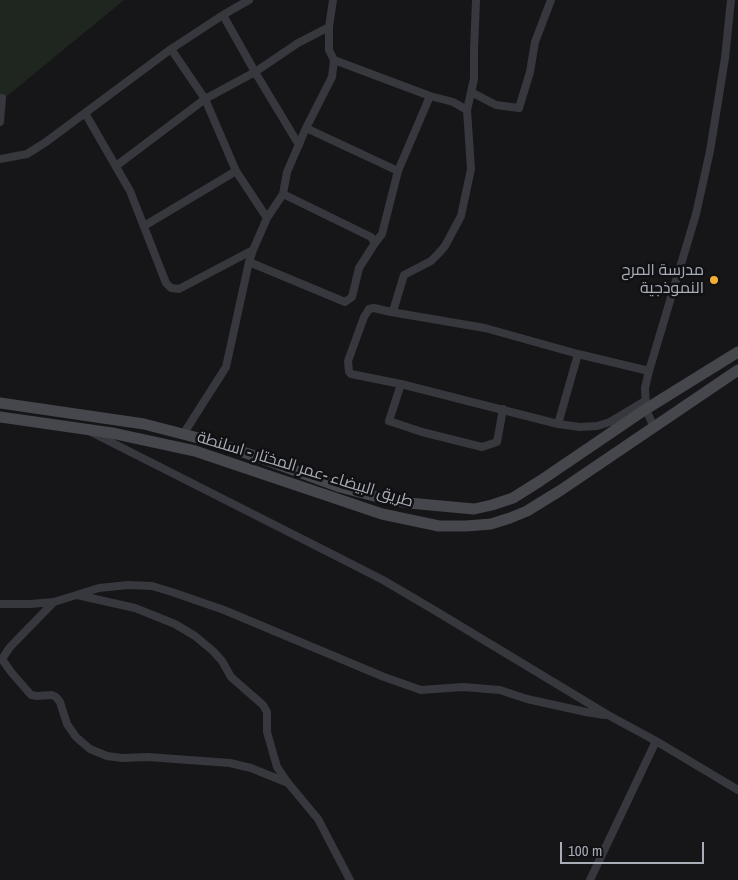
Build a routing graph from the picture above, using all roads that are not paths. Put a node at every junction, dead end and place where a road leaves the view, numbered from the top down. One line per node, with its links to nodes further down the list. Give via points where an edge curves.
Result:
1 (249, 0): 6 (street)
2 (333, 0): 7 (street)
3 (476, 0): 11 (street)
4 (551, 0): 11 (street, via 535,42 519,108 496,105)
5 (731, 0): 33 (street, via 723,76 710,151 698,205)
6 (223, 15): 8 (street); 10 (street)
7 (329, 27): 9 (street, via 329,50); 10 (street)
8 (171, 49): 14 (street); 16 (street)
9 (334, 60): 12 (street); 18 (street, via 332,77)
10 (255, 72): 14 (street); 19 (street)
11 (471, 92): 15 (street)
12 (430, 96): 15 (street, via 453,102); 23 (street)
13 (0, 98): 17 (street)
14 (205, 99): 21 (street); 22 (street)
15 (467, 110): 30 (street, via 471,169 461,216 438,254 404,276)
16 (85, 113): 20 (street, via 27,154); 21 (street)
17 (0, 122)
18 (306, 128): 19 (street); 23 (street)
19 (299, 145): 24 (street, via 287,172)
20 (0, 160)
21 (116, 166): 26 (street)
22 (236, 171): 25 (street); 26 (street)
23 (398, 171): 27 (street, via 382,234)
24 (283, 194): 25 (street); 27 (street)
25 (267, 218): 28 (street)
26 (144, 226): 28 (street, via 166,283 171,288 179,289)
27 (375, 242): 29 (street, via 359,268 352,297 345,302)
28 (253, 250): 29 (street)
29 (249, 262): 43 (street, via 226,367)
30 (391, 312): 32 (street, via 485,328); 35 (street, via 369,309 348,361 348,372)
31 (738, 352): 37 (main road, طريق البيضاء -عمر المختار - اسلنطة)
32 (578, 354): 33 (street); 40 (street)
33 (649, 370): 37 (street)
34 (738, 370): 42 (main road, طريق البيضاء -عمر المختار - اسلنطة)
35 (400, 384): 38 (street); 38 (street, via 389,421 482,447 497,442)
36 (0, 403): 43 (main road, طريق البيضاء -عمر المختار - اسلنطة)
37 (645, 405): 40 (street, via 597,426 580,428); 42 (street); 43 (main road, طريق البيضاء -عمر المختار - اسلنطة, via 513,498 474,509 378,497)
38 (503, 409): 40 (street)
39 (0, 417): 41 (main road, طريق البيضاء -عمر المختار - اسلنطة)
40 (558, 424)
41 (83, 428): 42 (main road, طريق البيضاء -عمر المختار - اسلنطة, via 195,451 382,514 439,526 491,524 510,518 561,490); 48 (street, via 383,580)
42 (654, 428)
43 (184, 433)
44 (76, 594): 45 (street); 48 (street, via 99,588 152,586 224,610 421,690 463,687 500,690); 50 (street, via 135,608 175,624 213,651 232,677 267,712 267,732 278,767)
45 (54, 602): 46 (street); 47 (street)
46 (0, 604)
47 (1, 660): 50 (street, via 31,695 56,697 67,724 90,749 122,758 230,763)
48 (608, 715): 49 (street)
49 (656, 741): 51 (street); 53 (street)
50 (288, 783): 52 (street, via 318,819)
51 (738, 790)
52 (350, 880)
53 (590, 880)

